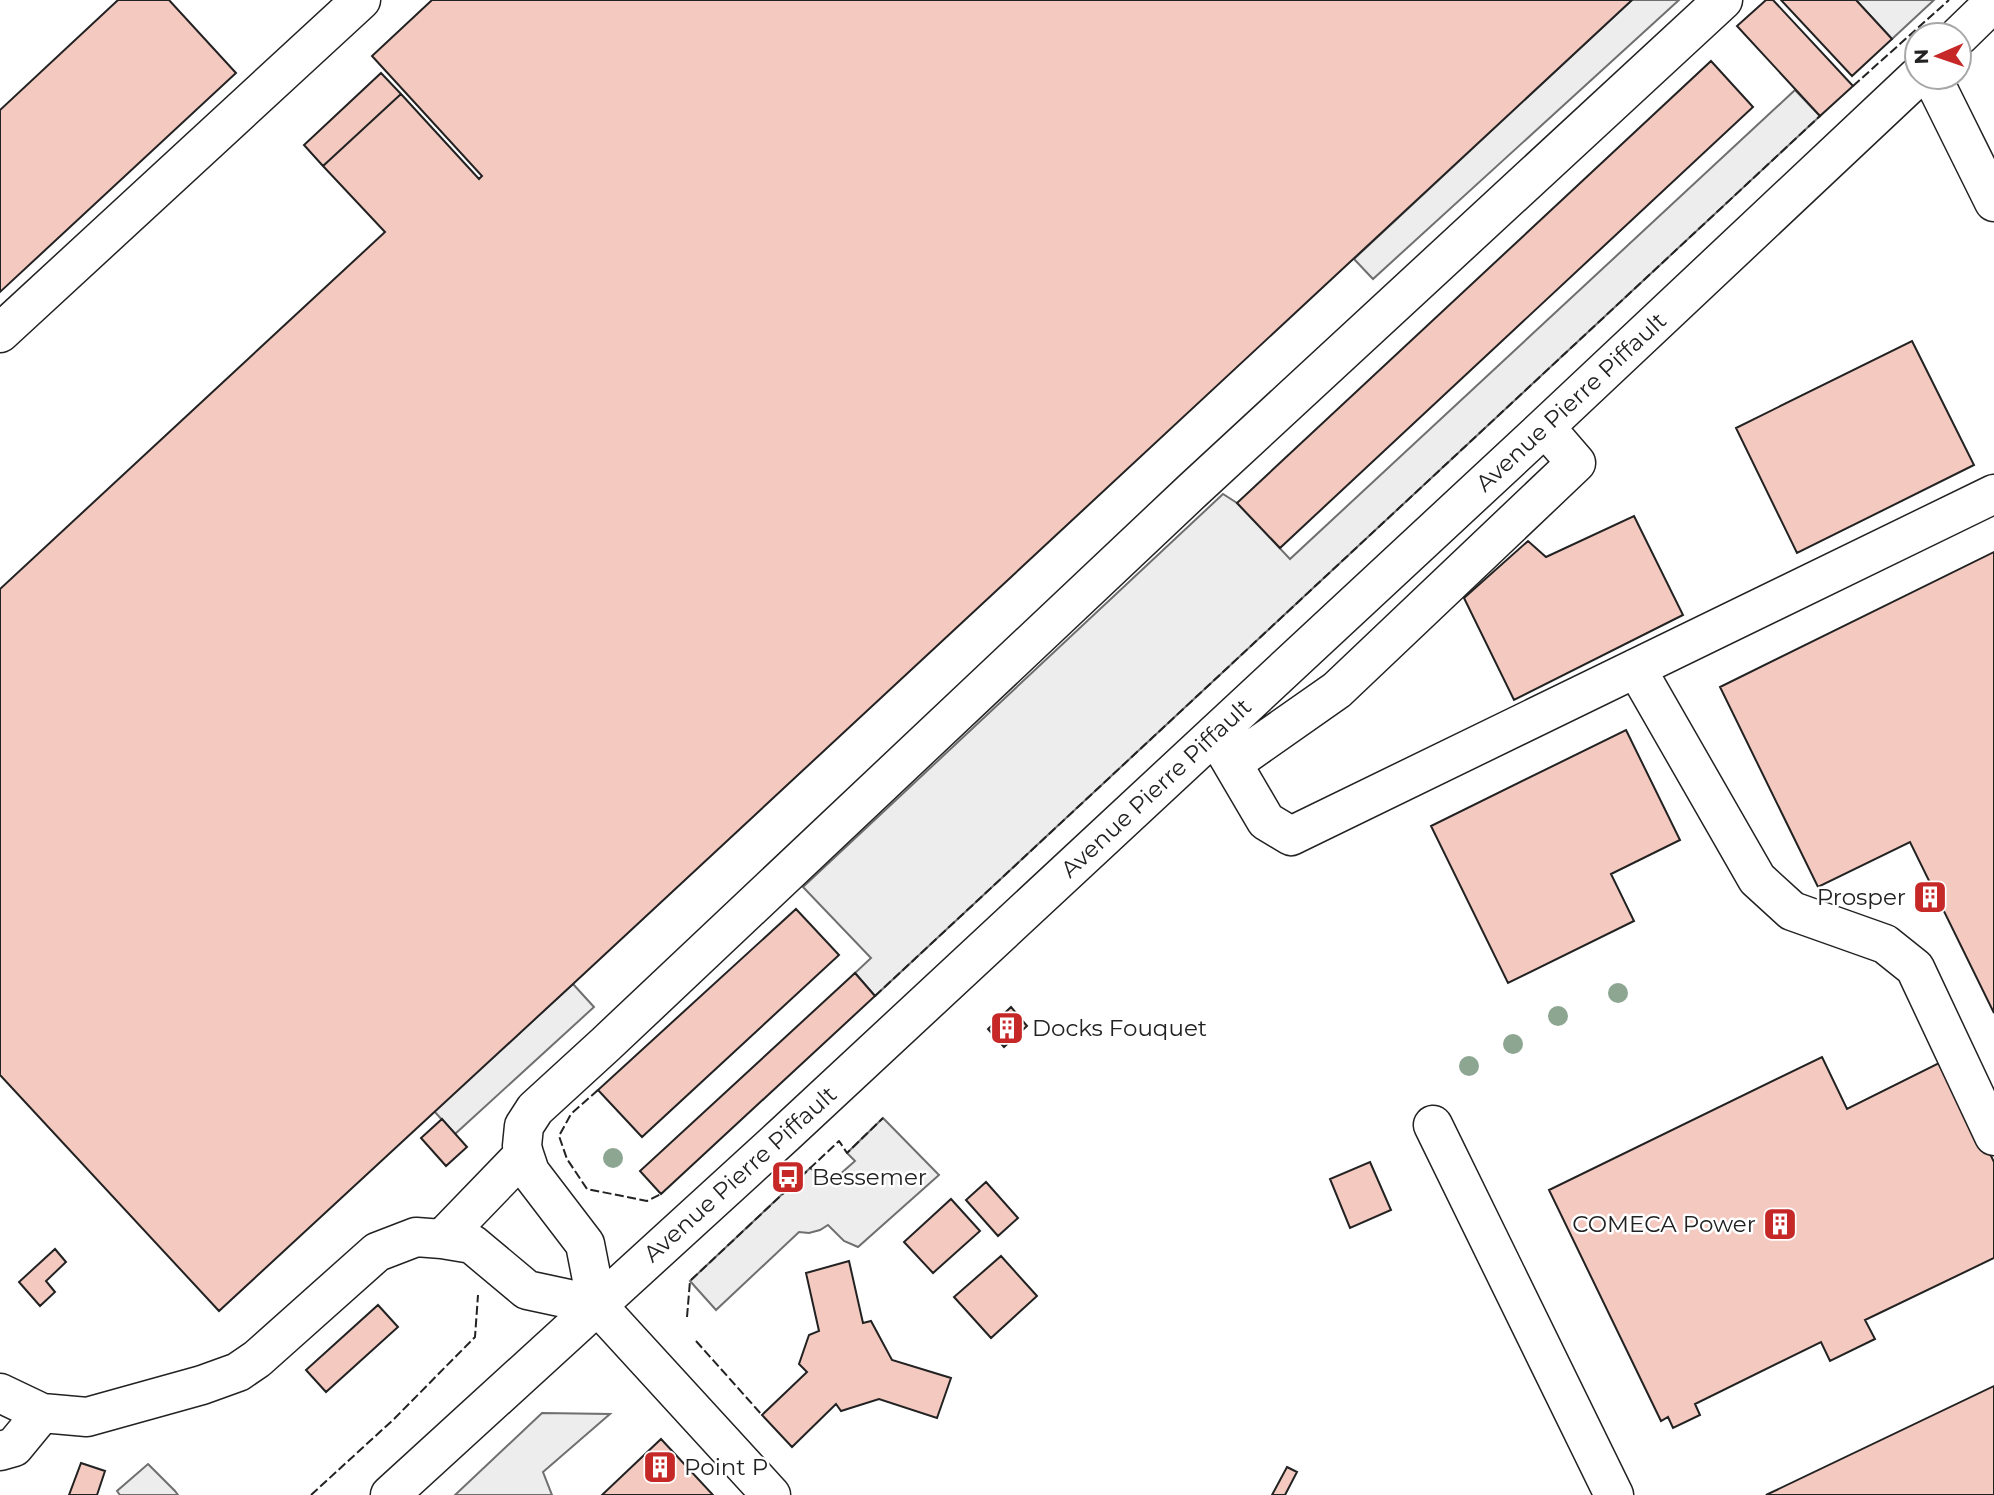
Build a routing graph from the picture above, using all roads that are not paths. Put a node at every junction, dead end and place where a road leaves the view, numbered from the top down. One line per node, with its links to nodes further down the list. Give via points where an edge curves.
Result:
1 (361, 0): 8 (street)
2 (1723, 0): 15 (street, via 535,1109 524,1126)
3 (1994, 2): 4 (street)
4 (1973, 22)
5 (1903, 90): 9 (street, Avenue Pierre Piffault)
6 (1939, 91): 7 (street)
7 (1994, 202)
8 (0, 333)
9 (1545, 427): 12 (street, Avenue Pierre Piffault); 12 (street, via 1576,463 1337,690)
10 (1994, 494): 11 (street)
11 (1636, 668): 12 (street, via 1291,836 1266,821); 14 (street, via 1757,879 1792,911 1885,944 1915,968)
12 (1224, 748): 17 (street, Avenue Pierre Piffault)
13 (1433, 1125): 23 (street)
14 (1994, 1136)
15 (524, 1154): 16 (street); 17 (street, via 530,1172 585,1244)
16 (442, 1239): 17 (street, via 472,1244 527,1290); 19 (street, via 416,1237 377,1252 238,1372 87,1417)
17 (597, 1305): 21 (street, Avenue Pierre Piffault); 22 (street)
18 (0, 1393): 19 (street)
19 (42, 1413): 20 (street, via 14,1447)
20 (0, 1451)
21 (390, 1495)
22 (771, 1495)
23 (1614, 1495)

